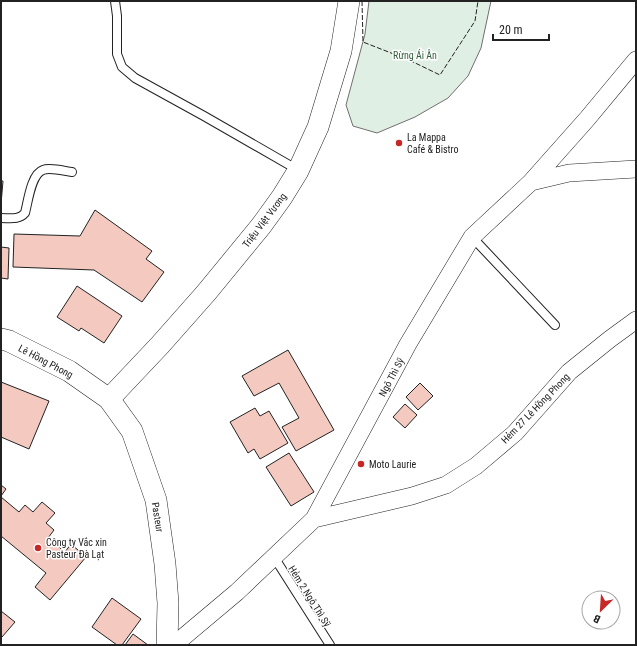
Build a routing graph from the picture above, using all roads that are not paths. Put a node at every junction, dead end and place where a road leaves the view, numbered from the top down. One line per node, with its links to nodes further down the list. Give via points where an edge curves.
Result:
1 (115, 1): 5 (lane, via 117,54 122,67 140,81)
2 (349, 1): 5 (street, Triệu Việt Vương, via 341,51 321,120)
3 (636, 60): 7 (street, Ngô Thì Sỹ, via 588,119)
4 (636, 169): 7 (street, via 569,174)
5 (298, 170): 13 (street, Triệu Việt Vương, via 262,226 160,345)
6 (72, 172): 8 (lane, via 42,170 34,177 22,217)
7 (531, 182): 9 (street, Ngô Thì Sỹ)
8 (1, 218)
9 (472, 237): 11 (lane); 14 (street, Ngô Thì Sỹ, via 408,344)
10 (636, 320): 14 (street, Hẻm 27 Lê Hồng Phong, via 569,372 515,433 476,466 446,485 412,496)
11 (555, 325)
12 (1, 339): 13 (street, Lê Hồng Phong, via 69,371)
13 (109, 399): 16 (street, Pasteur, via 132,431 156,500 168,603)
14 (314, 519): 15 (street, Ngô Thì Sỹ)
15 (274, 557): 17 (street, Ngô Thì Sỹ); 18 (lane, Hẻm 2 Ngô Thì Sỹ)
16 (167, 645)
17 (174, 645)
18 (330, 645)

